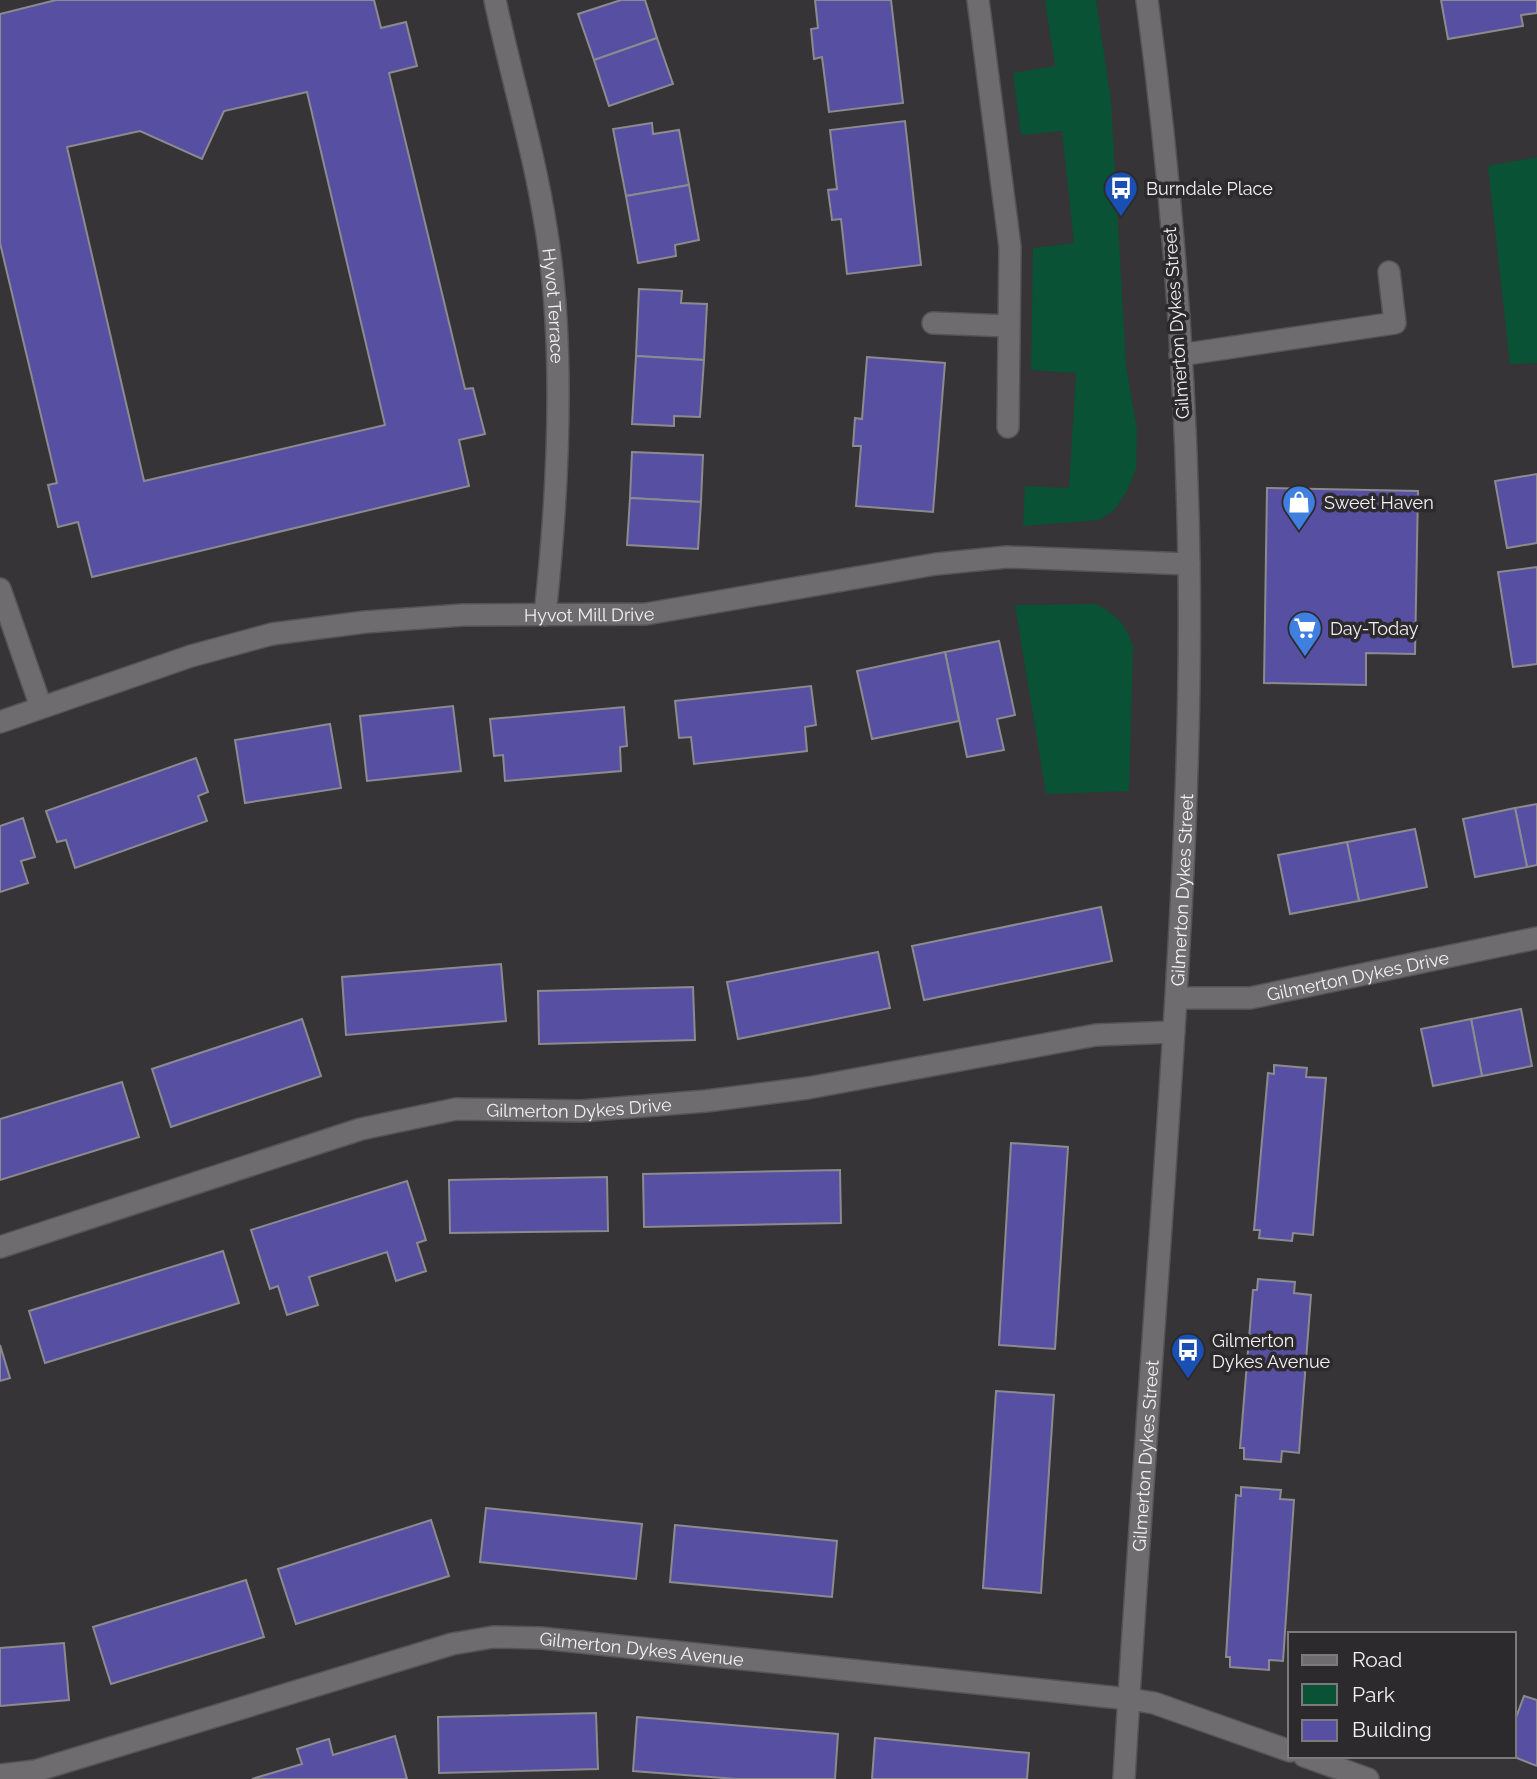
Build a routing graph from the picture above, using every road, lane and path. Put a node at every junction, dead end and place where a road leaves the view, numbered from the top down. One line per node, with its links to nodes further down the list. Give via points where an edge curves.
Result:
1 (495, 0): 11 (street, Hyvot Terrace, via 534,160 554,299 557,381)
2 (978, 0): 6 (street, via 1010,247)
3 (1147, 0): 7 (street, Gilmerton Dykes Street, via 1159,89)
4 (1389, 272): 7 (street, via 1395,323)
5 (933, 323): 6 (street)
6 (1009, 326): 8 (street)
7 (1180, 355): 9 (street, Gilmerton Dykes Street)
8 (1008, 427)
9 (1189, 564): 11 (street, Hyvot Mill Drive, via 1007,557 936,564 646,614); 15 (street, Gilmerton Dykes Street)
10 (0, 589): 12 (street)
11 (545, 615): 12 (street, Hyvot Mill Drive, via 463,615 272,634)
12 (41, 707): 13 (street, Hyvot Mill Drive)
13 (0, 722)
14 (1537, 938): 15 (street, Gilmerton Dykes Drive, via 1250,998)
15 (1176, 998): 16 (street, Gilmerton Dykes Street)
16 (1174, 1032): 17 (street, Gilmerton Dykes Drive, via 1096,1035 706,1101 582,1111 456,1109 361,1129); 18 (street, Gilmerton Dykes Street)
17 (0, 1247)
18 (1129, 1699): 19 (street, Gilmerton Dykes Avenue, via 1154,1703); 21 (street, Gilmerton Dykes Avenue, via 541,1638 493,1637 440,1647 34,1770); 22 (street, Gilmerton Dykes Street)
19 (1288, 1750)
20 (1310, 1758): 23 (street)
21 (0, 1775)
22 (1125, 1779)
23 (1368, 1779)

